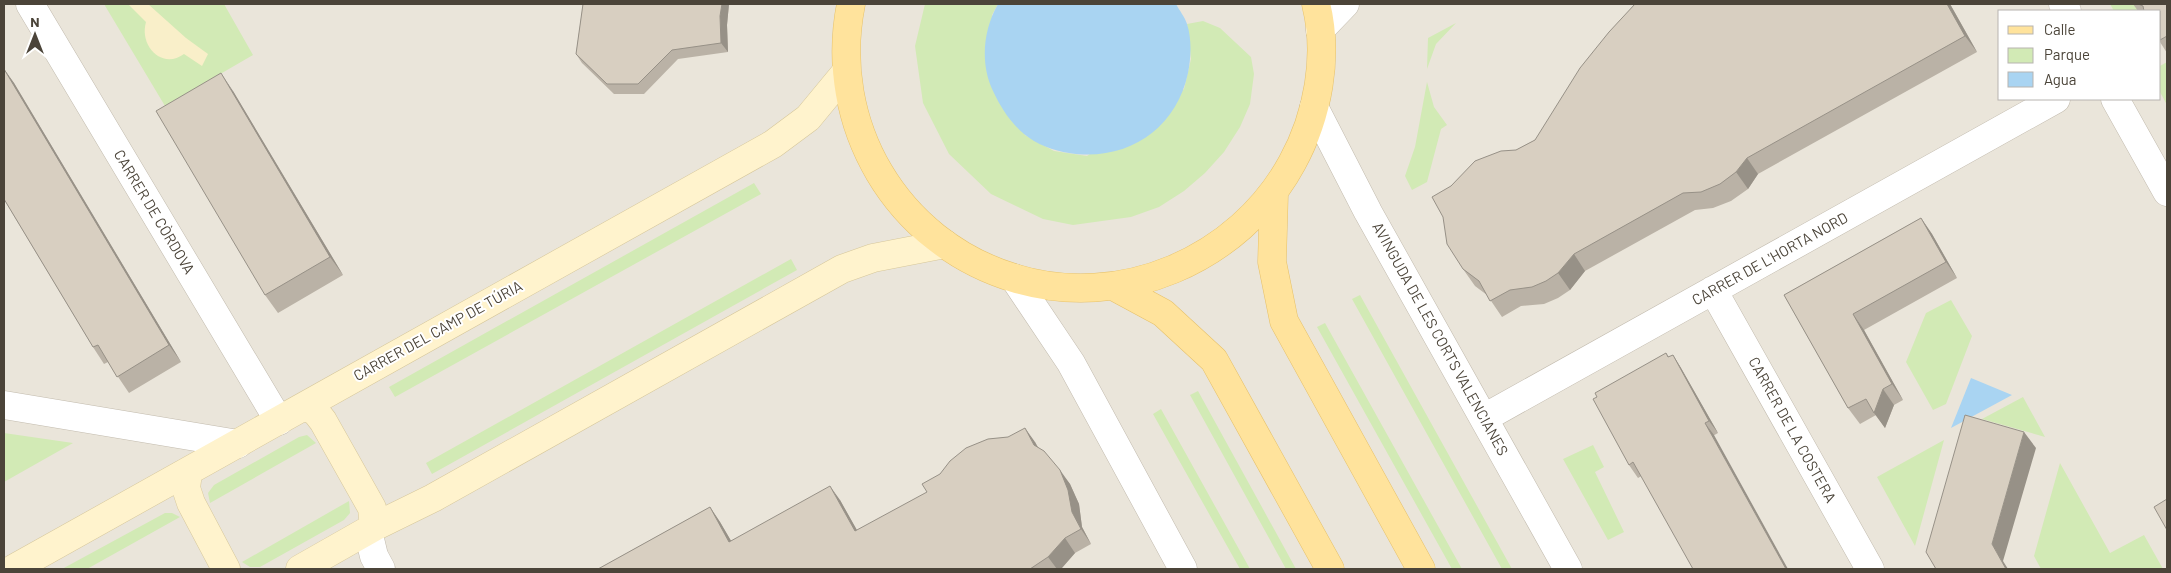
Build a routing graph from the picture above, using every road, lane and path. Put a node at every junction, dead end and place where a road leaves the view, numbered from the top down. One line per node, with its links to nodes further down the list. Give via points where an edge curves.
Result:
1 (30, 4): 18 (street, CARRER DE CÒRDOVA)
2 (851, 4): 5 (main road, via 846,30)
3 (1345, 4): 4 (street)
4 (1318, 17): 8 (main road, via 1320,76)
5 (846, 72): 11 (main road, via 858,127 875,167 900,203); 16 (main road, CARRER DEL CAMP DE TÚRIA, via 808,118 773,144)
6 (2054, 100): 14 (street, CARRER DE L'HORTA NORD)
7 (2116, 100): 9 (street)
8 (1314, 107): 10 (main road, via 1300,149); 17 (street, AVINGUDA DE LES CORTS VALENCIANES, via 1368,212)
9 (2167, 192)
10 (1274, 194): 13 (main road, via 1234,234 1203,256 1169,273); 28 (main road, via 1272,262 1284,321)
11 (945, 244): 12 (main road, via 970,260); 21 (main road, via 873,258 842,269 433,498)
12 (1014, 278): 13 (main road, via 1047,286); 26 (street, via 1071,363)
13 (1113, 286): 27 (main road, via 1163,313 1214,360)
14 (1713, 290): 17 (street, CARRER DE L'HORTA NORD); 30 (street, CARRER DE LA COSTERA)
15 (4, 405): 19 (street)
16 (305, 406): 18 (main road, CARRER DEL CAMP DE TÚRIA); 21 (main road, via 324,420 372,508)
17 (1484, 418): 29 (street, AVINGUDA DE LES CORTS VALENCIANES)
18 (279, 420): 19 (main road, CARRER DEL CAMP DE TÚRIA)
19 (238, 444): 20 (main road, CARRER DEL CAMP DE TÚRIA)
20 (188, 472): 22 (main road, CARRER DEL CAMP DE TÚRIA); 23 (main road, via 186,488 191,503)
21 (371, 529): 24 (main road); 25 (street, via 374,556)
22 (12, 569)
23 (226, 569)
24 (300, 569)
25 (381, 569)
26 (1183, 569)
27 (1330, 569)
28 (1421, 569)
29 (1568, 569)
30 (1870, 569)

